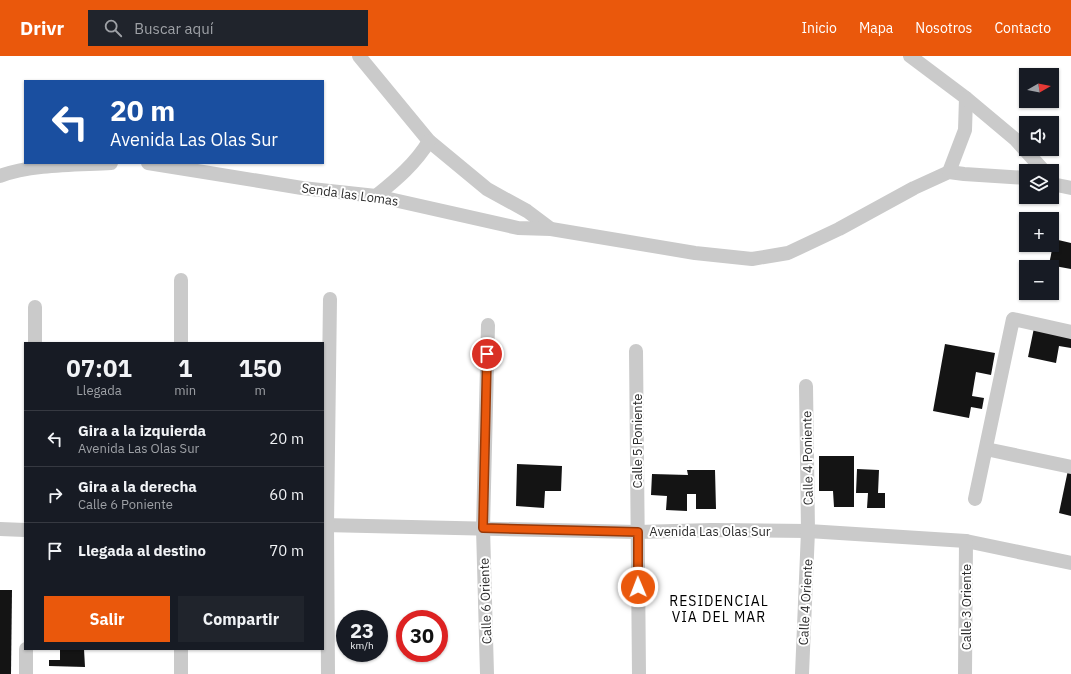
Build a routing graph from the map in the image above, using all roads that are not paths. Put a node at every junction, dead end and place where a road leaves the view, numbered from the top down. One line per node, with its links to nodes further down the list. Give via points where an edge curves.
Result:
1 (359, 56): 4 (street)
2 (910, 56): 3 (street)
3 (966, 98): 7 (street, via 1016,140); 8 (street, via 965,130)
4 (429, 141): 11 (street, via 422,154); 12 (street, via 487,188 527,211)
5 (93, 164): 9 (street, via 57,166)
6 (154, 164): 11 (street, Senda las Lomas, via 302,188)
7 (1038, 164)
8 (948, 172): 10 (street); 12 (street, Senda las Lomas, via 788,253 752,259 695,253)
9 (0, 176)
10 (1019, 178)
11 (376, 196): 12 (street, Senda las Lomas, via 518,228)
12 (551, 229)
13 (181, 280): 19 (street)
14 (330, 299): 25 (street)
15 (35, 307): 18 (street)
16 (488, 325): 26 (street, Calle 6 Oriente)
17 (1071, 332): 22 (street, via 1013,319)
18 (35, 342)
19 (181, 342)
20 (636, 351): 30 (street, Calle 5 Poniente)
21 (806, 386): 29 (street, Calle 4 Poniente)
22 (986, 450): 23 (street); 24 (street)
23 (1071, 467)
24 (976, 499)
25 (325, 525): 26 (street, Avenida Las Olas Sur); 37 (street)
26 (483, 528): 30 (street, Avenida Las Olas Sur); 38 (street, Calle 6 Oriente)
27 (0, 529): 28 (street)
28 (24, 530)
29 (808, 531): 30 (street, Avenida Las Olas Sur); 31 (street, Avenida Las Olas Sur); 40 (street, Calle 4 Oriente)
30 (638, 532): 39 (street, Calle 5 Poniente)
31 (966, 541): 32 (street, Avenida Las Olas Sur); 41 (street, Calle 3 Oriente)
32 (1071, 563)
33 (26, 650): 35 (street)
34 (181, 650): 36 (street)
35 (26, 674)
36 (181, 674)
37 (328, 674)
38 (487, 674)
39 (639, 674)
40 (802, 674)
41 (965, 674)

